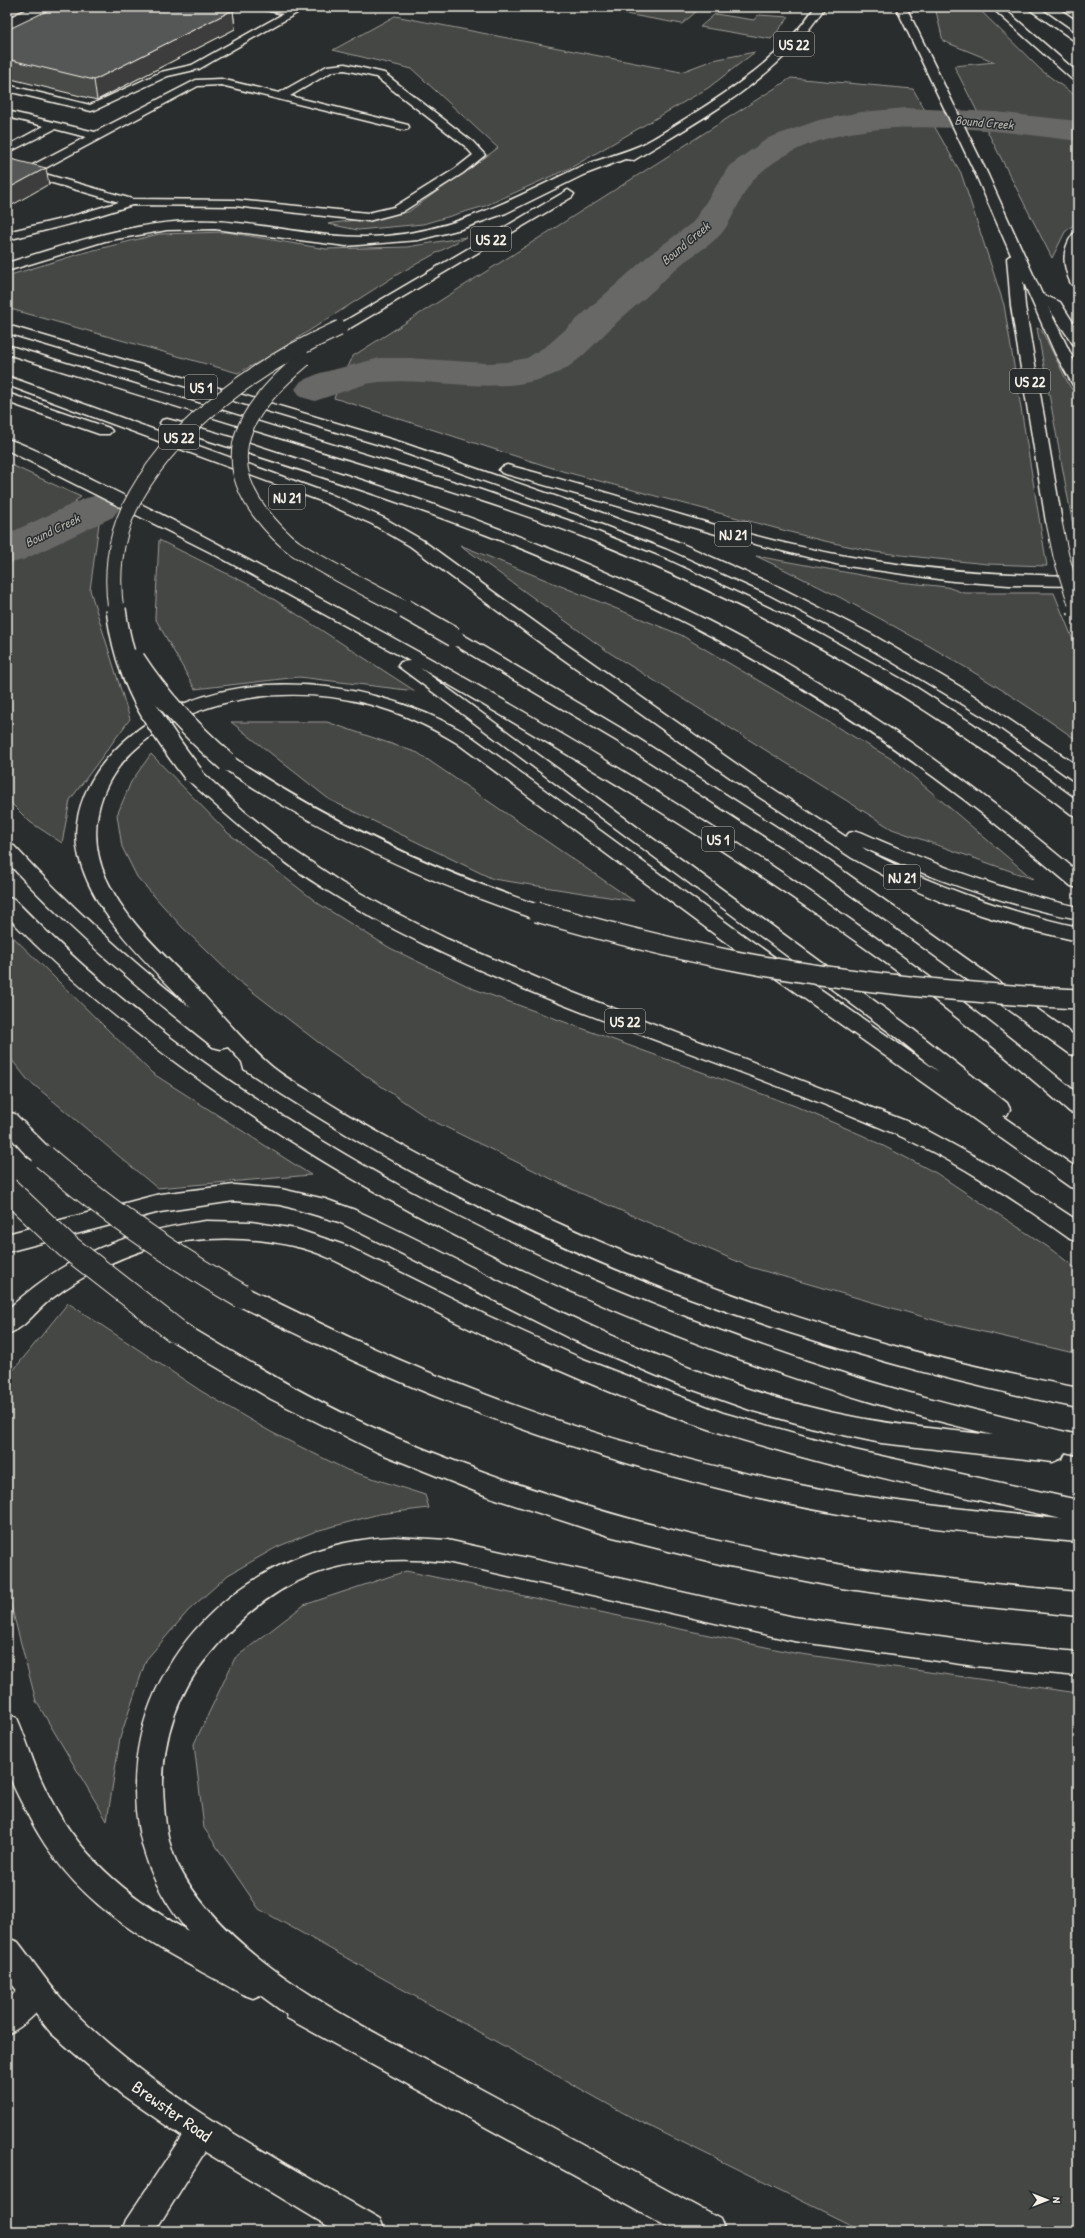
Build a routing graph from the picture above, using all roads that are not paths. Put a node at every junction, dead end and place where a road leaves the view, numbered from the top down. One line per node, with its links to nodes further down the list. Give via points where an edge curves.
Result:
1 (23, 7): 8 (lane)
2 (265, 7): 12 (lane, via 292,13 195,67 165,74 91,108)
3 (820, 7): 18 (main road, US 22, via 795,42 759,74)
4 (901, 7): 25 (main road, US 22)
5 (996, 7): 11 (main road)
6 (1031, 7): 10 (main road)
7 (1064, 7): 9 (main road)
8 (7, 14)
9 (1078, 17)
10 (1078, 40)
11 (1078, 79)
12 (7, 88)
13 (282, 96): 16 (lane); 17 (lane, via 227,82 196,84); 22 (lane, via 331,68 345,67 380,75 469,144 479,155 459,171 398,210 368,217 235,203)
14 (7, 114): 15 (lane)
15 (52, 126): 17 (lane); 19 (lane)
16 (404, 127)
17 (96, 136): 21 (lane)
18 (642, 149): 26 (main road, via 580,172 494,213 418,236 346,242 225,226 167,226 103,237); 29 (main road, US 22)
19 (7, 150)
20 (7, 166): 21 (lane)
21 (29, 172): 22 (lane)
22 (131, 202): 23 (lane, via 70,221)
23 (7, 236)
24 (1078, 237): 27 (main road, via 1073,243 1070,256)
25 (1012, 240): 28 (main road); 41 (main road, US 22, bridge, via 1018,306 1054,522 1062,562)
26 (7, 267)
27 (1078, 284)
28 (1036, 294): 31 (main road, via 1055,305); 35 (main road)
29 (340, 328): 42 (main road, US 22, bridge, via 309,341 248,380 210,410 161,457 133,500 120,534 113,582); 53 (main road, bridge, via 326,345 274,383 250,417 243,435 239,466 243,485 251,504 274,531 294,547 634,743 802,851)
30 (7, 329): 38 (main road, US 1)
31 (1078, 341)
32 (7, 349): 46 (main road, via 501,502 669,566 742,599 851,656 995,747)
33 (7, 373): 48 (main road, via 320,472 446,515 633,590 741,644 881,729 995,811)
34 (7, 380): 43 (main road, via 362,513 416,543)
35 (1078, 382)
36 (7, 397): 43 (main road, NJ 21, via 342,519 441,571)
37 (7, 444): 40 (main road, US 1, via 207,543)
38 (395, 446): 39 (main road, NJ 21, via 516,472 736,535 846,561 953,576); 44 (main road, US 1, via 614,522 764,586 850,630 950,687 1022,734)
39 (1078, 581)
40 (332, 611): 55 (main road, US 1, via 461,683 604,768 766,870 885,952 1010,1048); 57 (main road, via 903,1032 967,1082)
41 (1078, 612)
42 (115, 614): 52 (main road, bridge, via 132,654 168,707 227,762 280,798 366,845 467,888 538,912 648,942 797,970 948,990); 61 (main road, US 22, bridge, via 126,664 140,697 158,727 193,774 246,824 295,862 340,892 415,933 575,1002 911,1132 1003,1181)
43 (548, 640): 45 (main road, NJ 21)
44 (1078, 775)
45 (745, 779): 50 (main road, via 819,819 916,863 1003,895); 51 (main road, NJ 21, via 837,840 903,878 980,908)
46 (1078, 810)
47 (7, 850): 54 (main road, via 86,932 117,960 187,1016)
48 (1078, 882)
49 (7, 904): 65 (main road, via 67,964 167,1046 292,1133 431,1213 596,1291 739,1348 889,1396)
50 (1078, 913)
51 (1078, 934)
52 (1078, 999)
53 (1078, 1049)
54 (264, 1072): 57 (main road, via 148,950 121,917 101,886 89,857 86,844 88,816 96,789 110,764 142,734 169,717 203,704 251,693 327,691 397,707 431,721 463,739 743,945); 64 (main road, via 398,1154 449,1181 554,1233 670,1282 859,1346 996,1381)
55 (1078, 1106)
56 (7, 1120): 68 (main road, bridge, via 44,1157 142,1236 241,1296 351,1351 469,1400 657,1460 801,1495 871,1509 976,1524)
57 (1078, 1180)
58 (7, 1189): 69 (main road, bridge, via 44,1227 84,1262 176,1331 212,1354 291,1400 359,1433 483,1485 617,1528 688,1547 833,1576 982,1596)
59 (67, 1229): 60 (main road); 62 (main road); 66 (main road, via 160,1203 209,1195 257,1195 303,1202 368,1226 587,1336 672,1371 750,1399 861,1429)
60 (7, 1233)
61 (1078, 1233)
62 (7, 1243)
63 (7, 1325): 67 (main road, via 40,1293 61,1278 111,1252 153,1239 192,1231 243,1228 269,1231 316,1242 524,1345 611,1383 722,1424 818,1451)
64 (1078, 1398)
65 (1078, 1444)
66 (1078, 1453)
67 (1078, 1511)
68 (1078, 1531)
69 (1078, 1604)
70 (1078, 1664): 74 (main road, via 975,1654 794,1629 475,1557 433,1550 364,1549 312,1562 259,1588 217,1623 181,1669 168,1693 155,1726 147,1768 156,1847 166,1872 181,1897 220,1942 269,1984)
71 (7, 1727): 74 (main road, via 29,1788 81,1869 110,1896 172,1939)
72 (7, 1953): 73 (main road, Brewster Road)
73 (36, 1992): 75 (lane); 76 (main road, Brewster Road, via 92,2050 135,2086)
74 (310, 2013): 79 (main road)
75 (7, 2020)
76 (201, 2132): 77 (main road, Brewster Road); 78 (lane)
77 (362, 2230)
78 (137, 2231)
79 (708, 2231)

